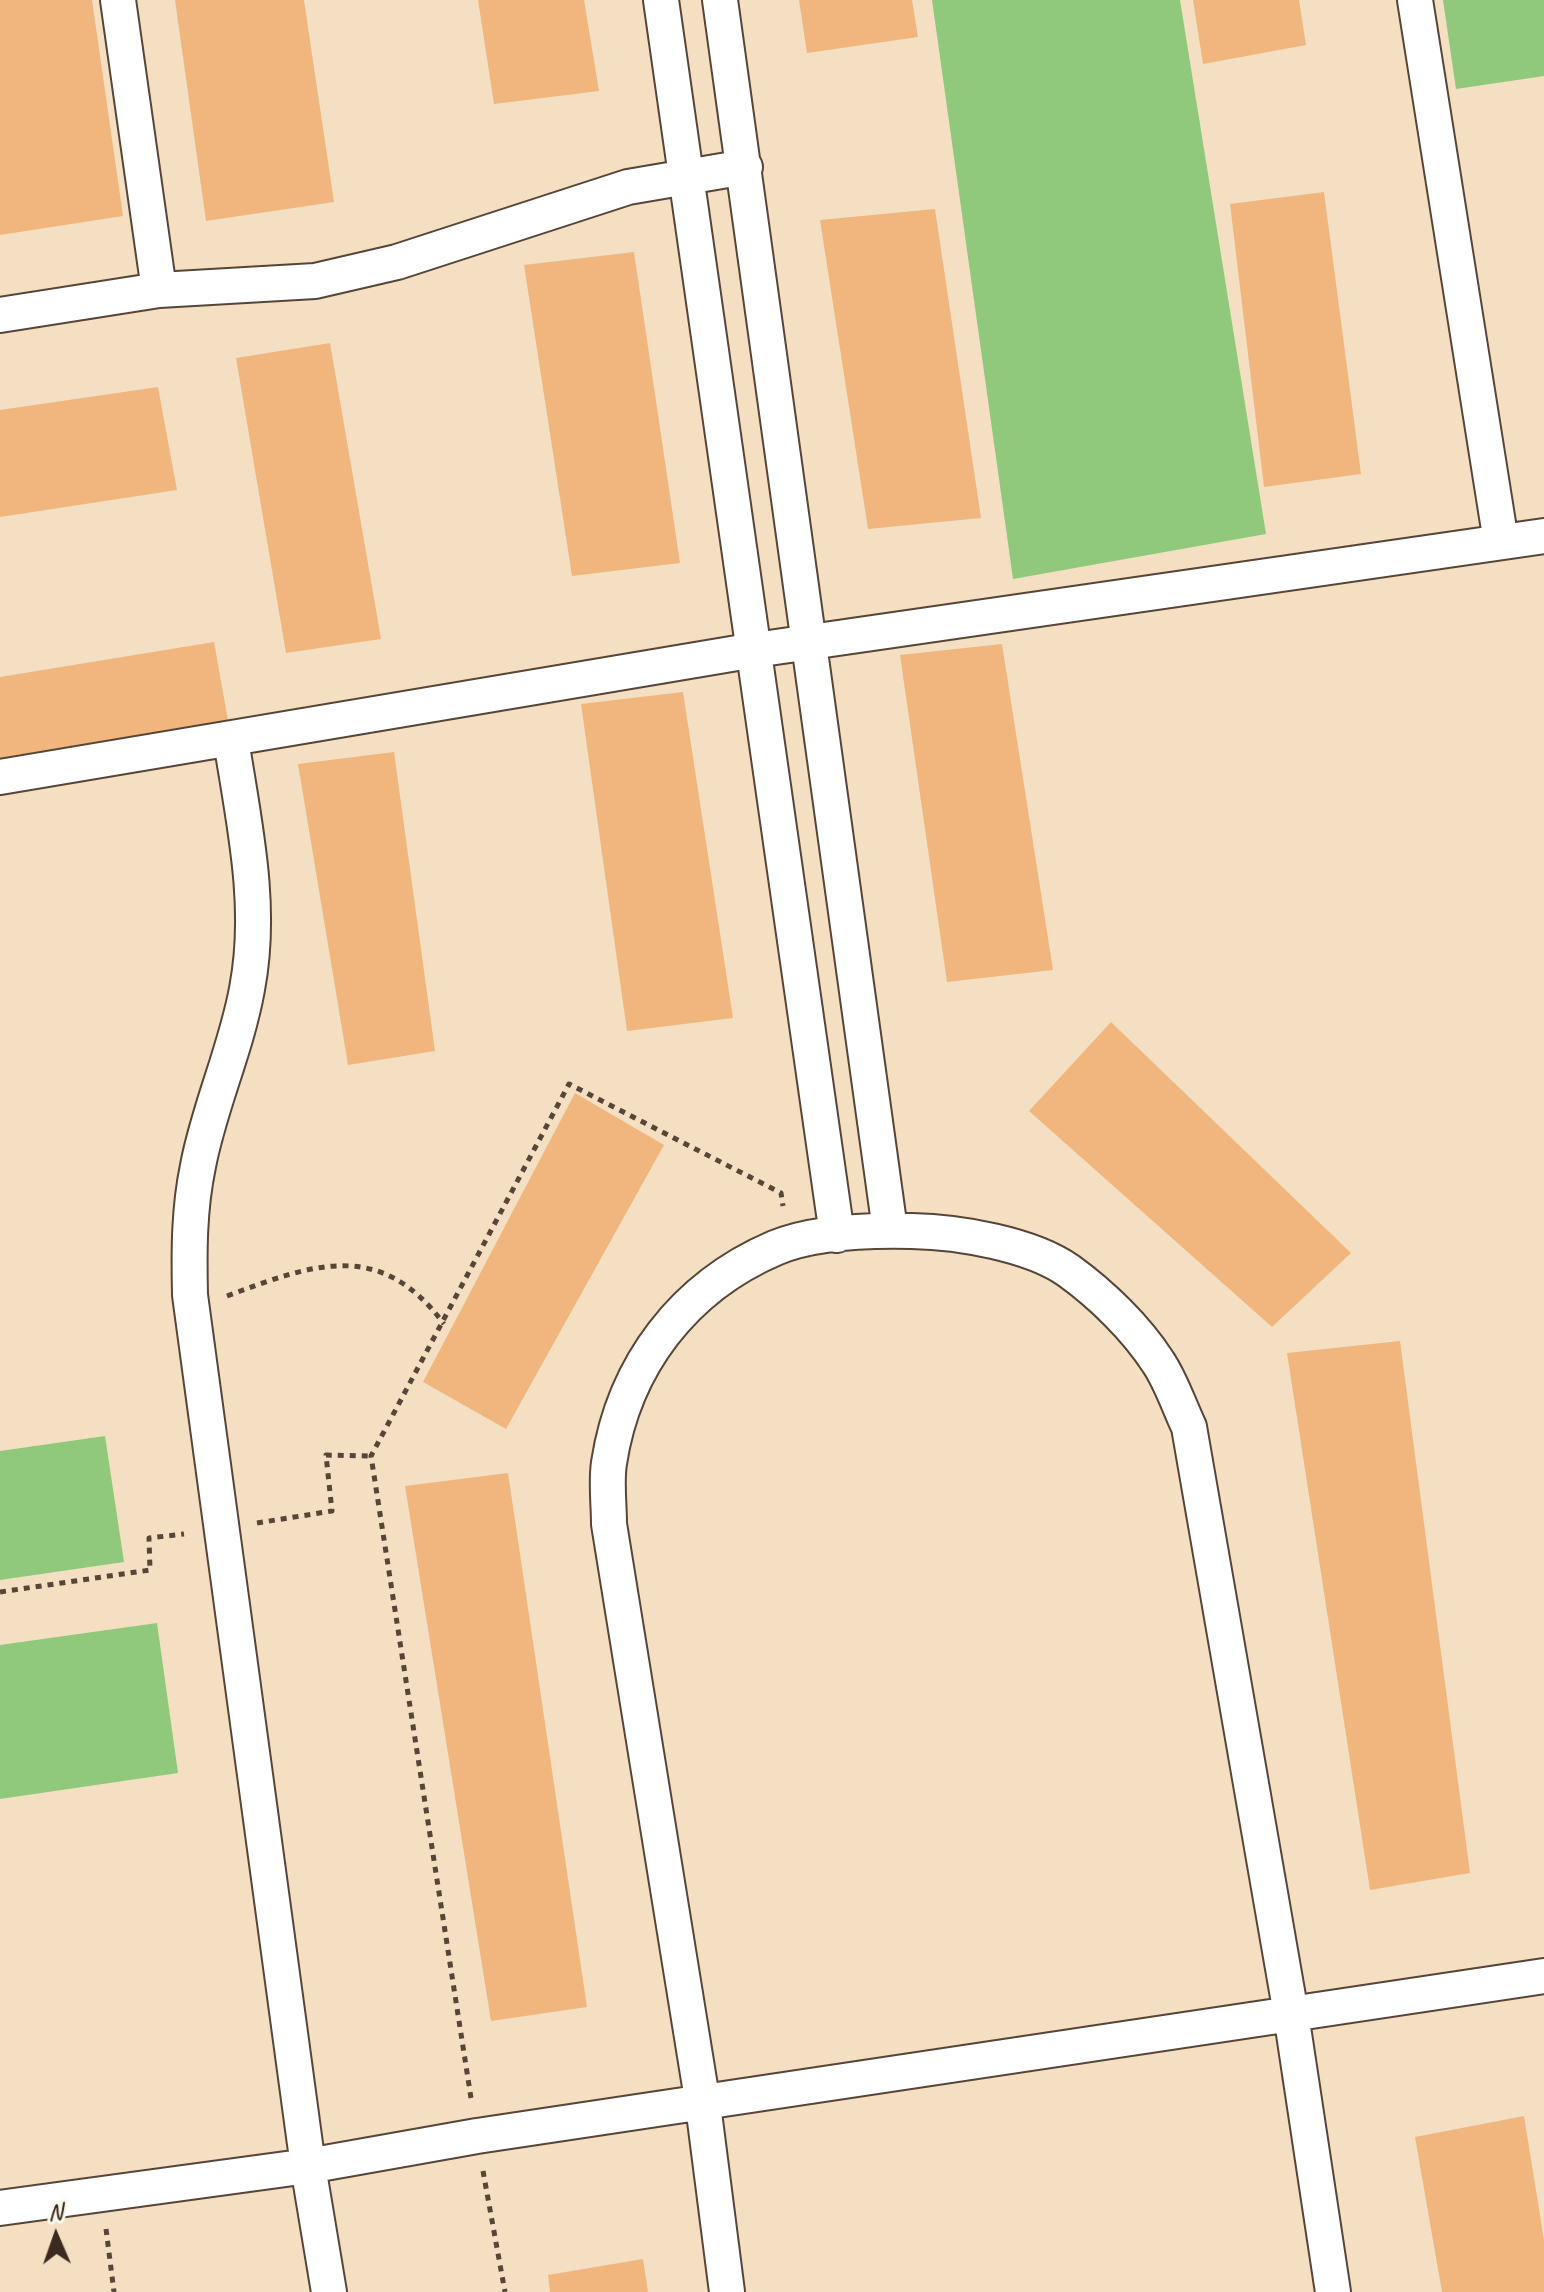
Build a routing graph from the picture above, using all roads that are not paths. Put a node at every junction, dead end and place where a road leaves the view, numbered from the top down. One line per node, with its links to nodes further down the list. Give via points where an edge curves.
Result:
1 (118, 0): 7 (street)
2 (661, 0): 6 (street)
3 (720, 0): 5 (street)
4 (1415, 0): 10 (street)
5 (745, 167): 6 (street); 11 (street)
6 (688, 176): 7 (street, via 628,187 397,262 315,281); 12 (street)
7 (159, 290): 8 (street)
8 (0, 315)
9 (1544, 536): 10 (street)
10 (1501, 542): 11 (street)
11 (810, 643): 12 (street); 15 (street)
12 (755, 650): 13 (street); 16 (street)
13 (231, 740): 14 (street); 20 (street, via 251,867 253,932 247,990 198,1165 189,1236 192,1309)
14 (0, 777)
15 (890, 1230): 16 (street); 18 (street, via 944,1231 1005,1244 1067,1269 1111,1306 1158,1362 1189,1427)
16 (837, 1235): 19 (street, via 777,1247 716,1278 677,1316 648,1353 620,1414 608,1465 609,1524)
17 (1544, 1976): 18 (street)
18 (1291, 2014): 19 (street); 24 (street)
19 (703, 2105): 20 (street); 23 (street)
20 (308, 2166): 21 (street); 22 (street)
21 (0, 2208)
22 (329, 2292)
23 (727, 2292)
24 (1333, 2292)

